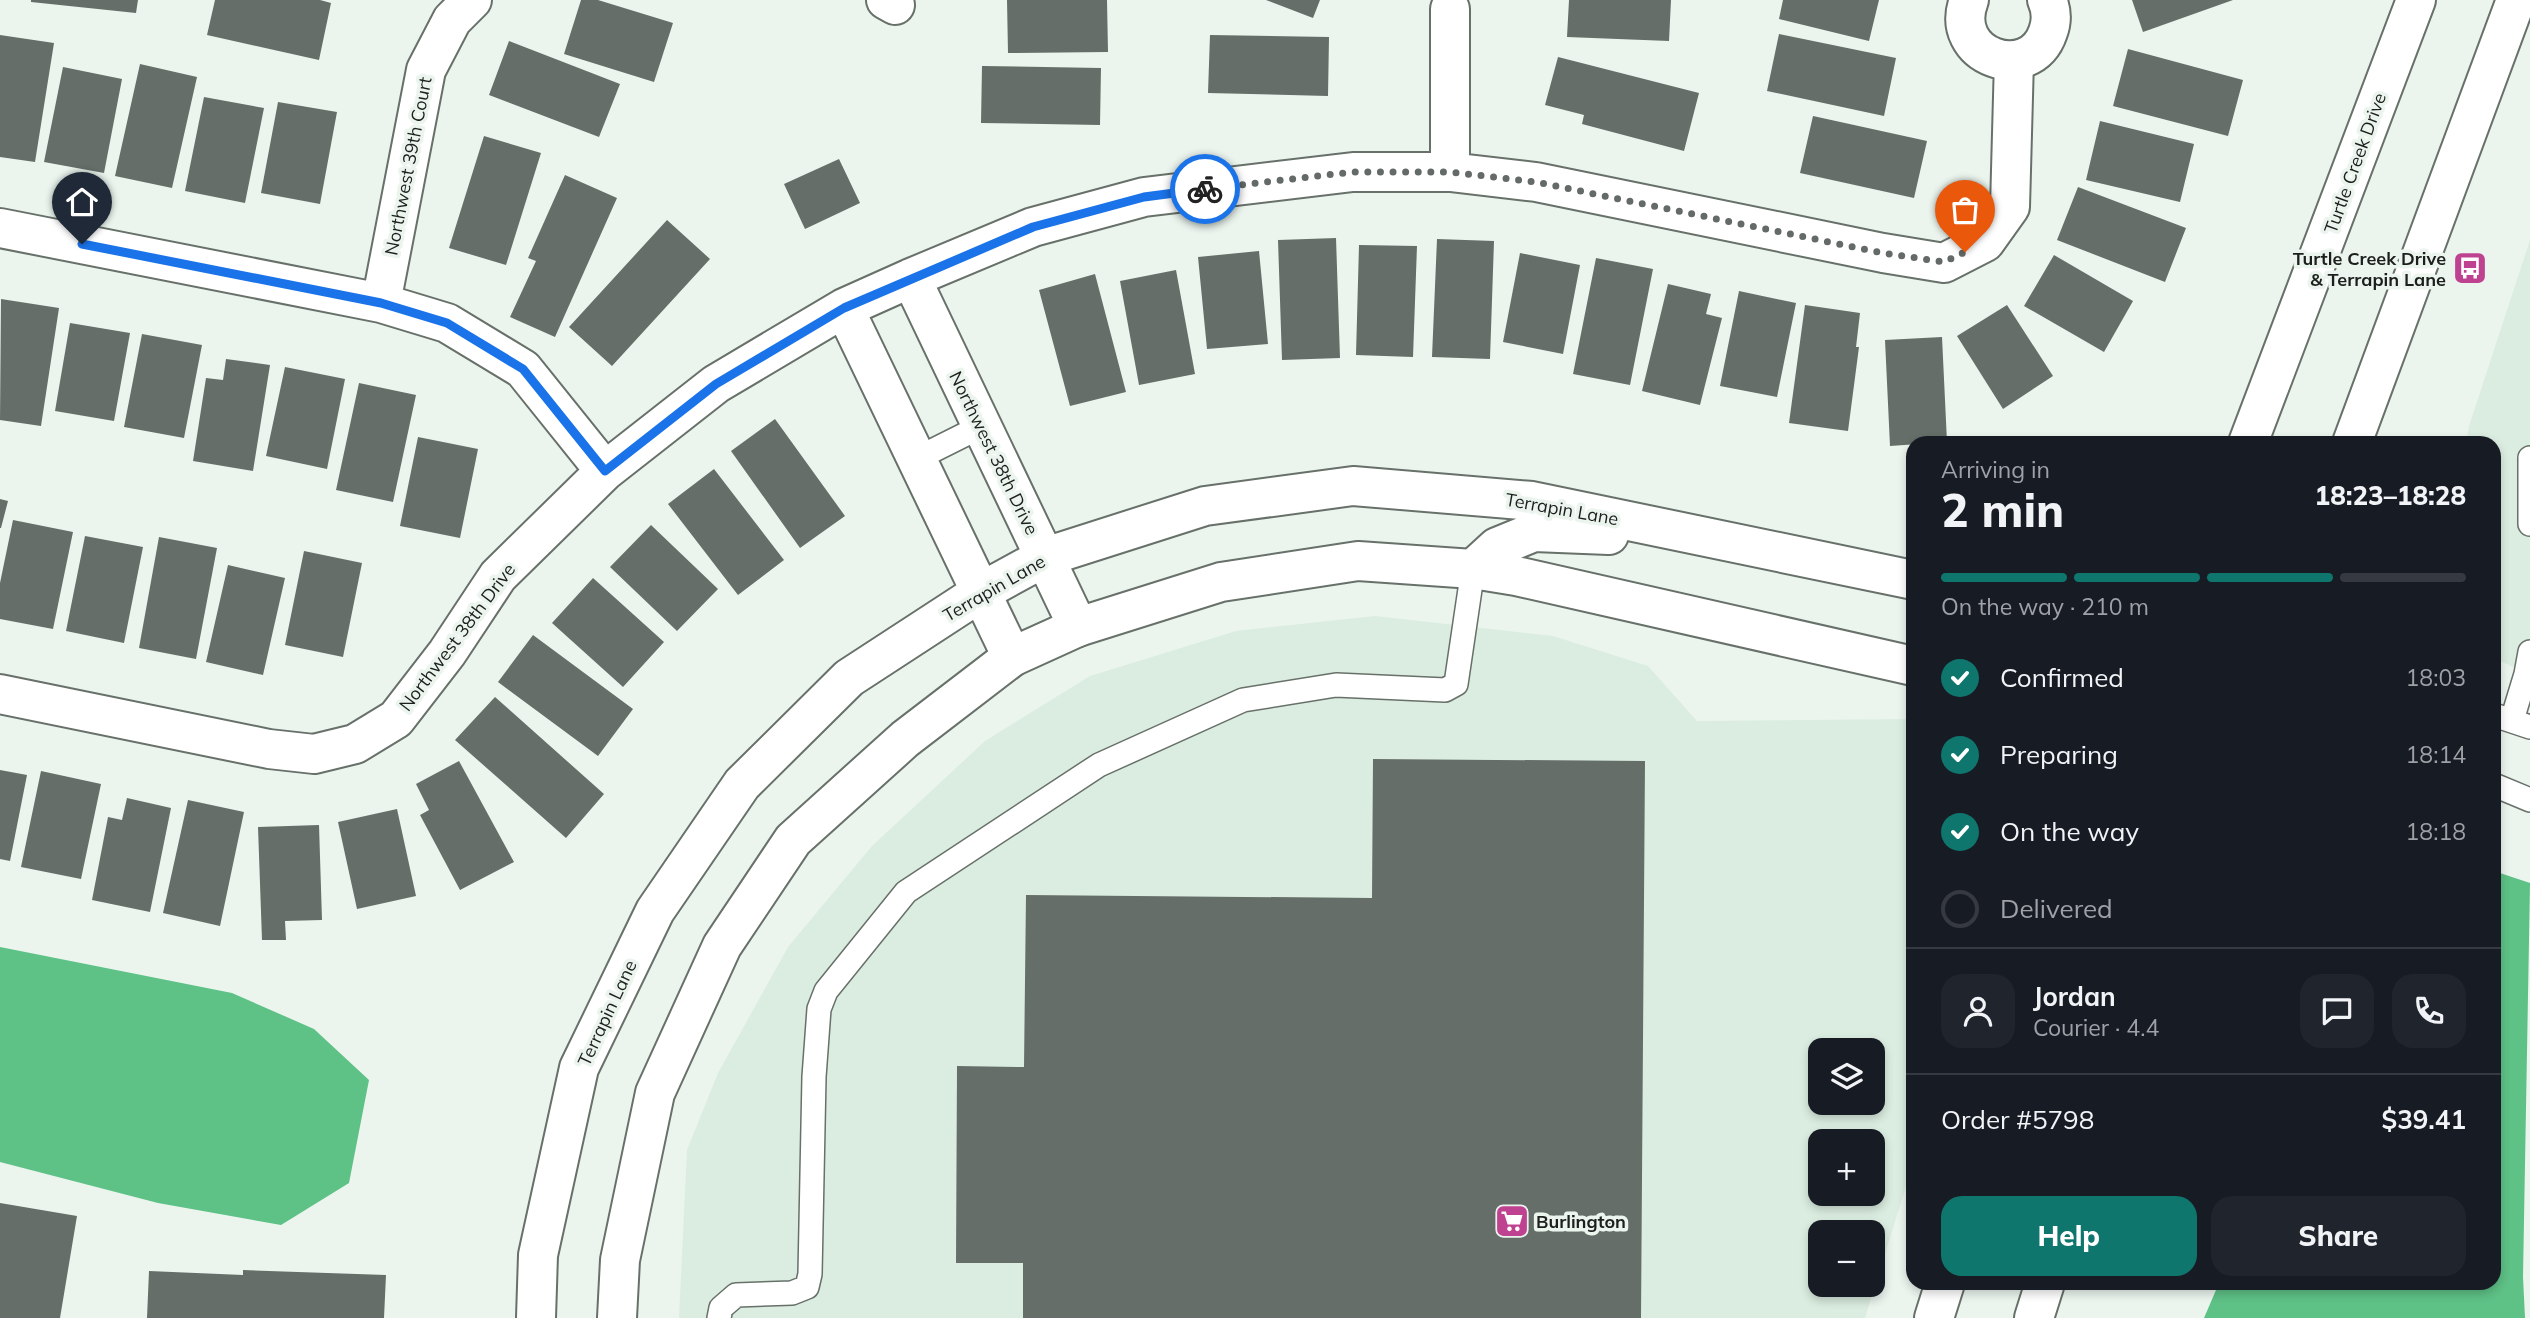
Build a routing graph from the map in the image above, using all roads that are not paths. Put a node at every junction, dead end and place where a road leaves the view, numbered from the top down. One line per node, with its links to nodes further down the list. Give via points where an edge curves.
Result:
1 (472, 0): 11 (street, Northwest 39th Court, via 452,20 426,70)
2 (1969, 0): 7 (street, via 1965,23 1976,47 1987,56)
3 (2047, 0): 7 (street, via 2052,22 2047,37 2027,57)
4 (2416, 0): 14 (street, Turtle Creek Drive)
5 (2516, 0): 15 (street)
6 (1450, 9): 8 (street)
7 (2014, 61): 8 (street, Northwest 38th Drive, via 2010,207 1985,242 1944,262 1536,182)
8 (1450, 172): 10 (street, Northwest 38th Drive, via 1353,172 1144,197 1033,227)
9 (0, 228): 11 (street)
10 (911, 278): 12 (street, Northwest 38th Drive); 13 (street, Northwest 38th Drive)
11 (381, 303): 18 (street, via 447,323 523,369)
12 (844, 308): 17 (street); 18 (street, Northwest 38th Drive, via 716,384)
13 (982, 426): 17 (lane); 21 (street, Northwest 38th Drive)
14 (2251, 436)
15 (2355, 436)
16 (2530, 458): 19 (lane)
17 (916, 459): 24 (street)
18 (605, 471): 29 (street, Northwest 38th Drive, via 498,576 396,719 355,744 314,754 268,749)
19 (2530, 524)
20 (1712, 538): 21 (street, Terrapin Lane, via 1532,501 1353,486 1205,506); 22 (street, via 1534,532 1497,547); 23 (street, Terrapin Lane)
21 (1045, 557): 24 (street, Terrapin Lane); 25 (street, Northwest 38th Drive)
22 (1473, 569): 25 (street, via 1359,561 1221,582); 28 (street); 37 (lane, via 1456,684 1444,690 1336,685 1243,700 1099,765 906,892 826,991 819,1009 807,1287 792,1293 736,1295 721,1308)
23 (1906, 579)
24 (981, 592): 27 (street); 35 (street, Terrapin Lane, via 849,678 742,785 655,911 579,1068 538,1255)
25 (1078, 627): 27 (street)
26 (2530, 652): 30 (lane)
27 (1012, 657): 36 (street, via 905,739 793,840 722,946 655,1093 620,1260)
28 (1906, 664)
29 (0, 694)
30 (2512, 721)
31 (2501, 788): 32 (lane)
32 (2530, 800)
33 (1942, 1290): 38 (street)
34 (2043, 1290): 39 (street)
35 (536, 1318)
36 (617, 1318)
37 (719, 1318)
38 (1934, 1318)
39 (2034, 1318)

